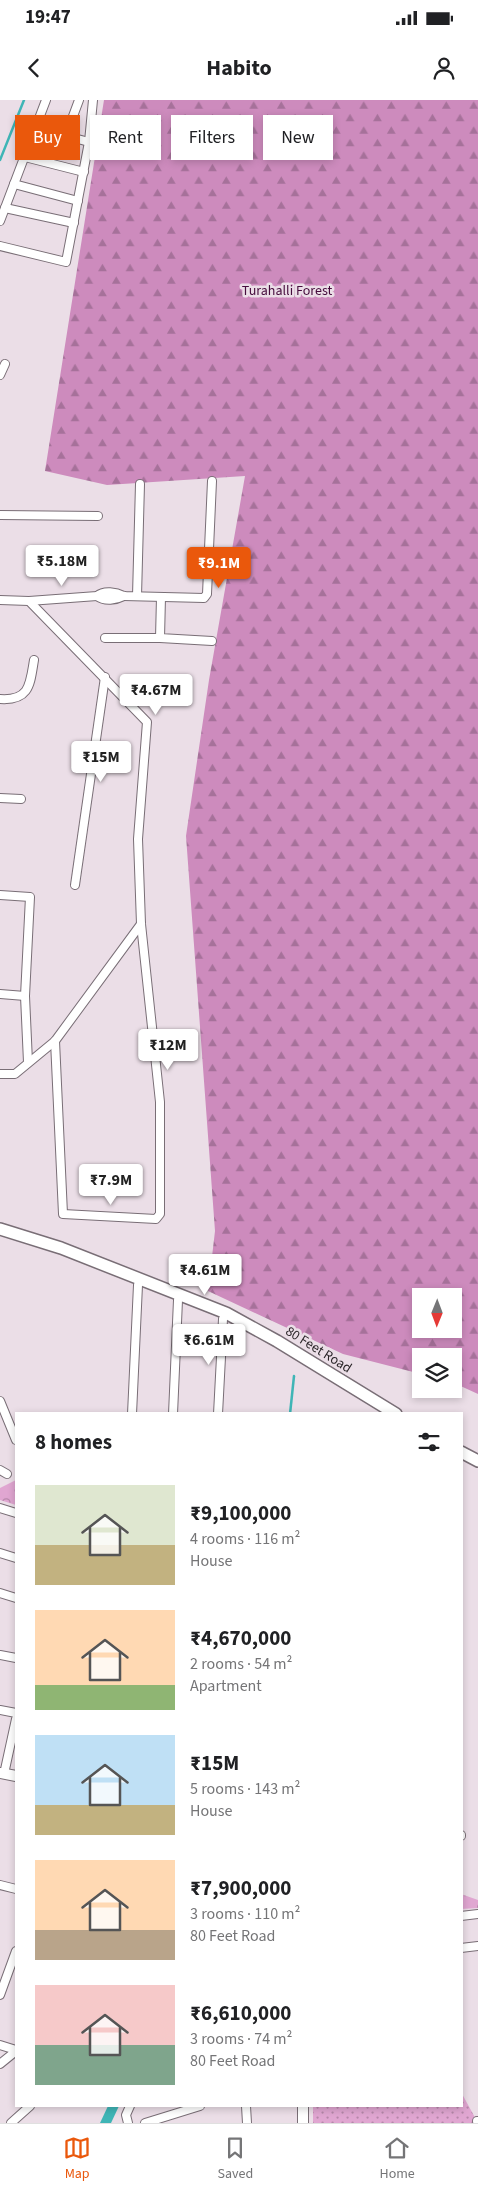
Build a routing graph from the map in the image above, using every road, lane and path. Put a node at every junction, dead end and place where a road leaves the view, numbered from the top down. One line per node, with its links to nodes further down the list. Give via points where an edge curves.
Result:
1 (46, 100): 4 (street)
2 (79, 100): 5 (street)
3 (93, 100): 7 (street)
4 (41, 115)
5 (73, 115)
6 (80, 139): 7 (street)
7 (89, 142): 10 (street)
8 (24, 160): 11 (street)
9 (37, 160): 10 (street)
10 (84, 172): 12 (street)
11 (14, 184): 12 (street); 13 (street)
12 (78, 201): 15 (street)
13 (5, 208): 14 (street); 15 (street)
14 (0, 221)
15 (74, 222): 16 (street, via 66,262)
16 (0, 246)
17 (5, 364): 18 (street)
18 (0, 375)
19 (212, 481): 24 (street, via 207,594 204,598)
20 (140, 484): 23 (street)
21 (0, 515): 22 (street)
22 (98, 516)
23 (137, 596): 24 (street); 26 (street, via 104,592 97,596)
24 (161, 597): 28 (street)
25 (0, 600): 26 (street)
26 (29, 601): 31 (street)
27 (105, 638): 28 (street)
28 (160, 638): 29 (street)
29 (212, 641)
30 (34, 660): 32 (street, via 31,683 25,693 12,700)
31 (105, 678): 35 (street); 37 (street, via 147,722 138,839)
32 (0, 700)
33 (0, 798): 34 (street)
34 (21, 799)
35 (75, 885)
36 (0, 895): 39 (street, via 30,897)
37 (141, 924): 40 (street); 40 (street, via 160,1102 160,1214 156,1219 63,1214)
38 (0, 994): 39 (street)
39 (24, 996): 41 (street)
40 (54, 1040): 41 (street)
41 (28, 1062): 42 (street, via 15,1074)
42 (0, 1074)
43 (0, 1229): 53 (main road, 80 Feet Road, via 61,1248 226,1313)
44 (0, 1235): 45 (main road, 80 Feet Road)
45 (138, 1285): 46 (main road, 80 Feet Road); 49 (street)
46 (178, 1300): 47 (main road, 80 Feet Road); 50 (street)
47 (224, 1319): 51 (street); 52 (main road, 80 Feet Road)
48 (1, 1404): 54 (street)
49 (132, 1412)
50 (173, 1412)
51 (218, 1412)
52 (381, 1412)
53 (393, 1412)
54 (15, 1438)
55 (463, 1454): 57 (main road)
56 (463, 1459): 57 (main road)
57 (477, 1464)
58 (0, 1508): 59 (street)
59 (15, 1513)
60 (0, 1553): 61 (street)
61 (15, 1558)
62 (0, 1593): 63 (street)
63 (15, 1598)
64 (0, 1655): 65 (street)
65 (15, 1658)
66 (0, 1710): 67 (street)
67 (15, 1714)
68 (15, 1723): 69 (street)
69 (2, 1774): 70 (street)
70 (15, 1776)
71 (0, 1885): 72 (street)
72 (15, 1889)
73 (478, 1914): 74 (street)
74 (463, 1916)
75 (478, 1946): 76 (street)
76 (463, 1948)
77 (14, 1968): 78 (street)
78 (0, 1995)
79 (0, 2045): 80 (street)
80 (15, 2051)
81 (15, 2052): 82 (street)
82 (0, 2064)
83 (29, 2107): 88 (street)
84 (130, 2107): 89 (street, via 126,2115)
85 (197, 2107): 90 (street)
86 (246, 2107): 91 (street)
87 (302, 2107): 92 (street)
88 (11, 2123)
89 (128, 2123)
90 (145, 2123)
91 (246, 2123)
92 (303, 2123)

